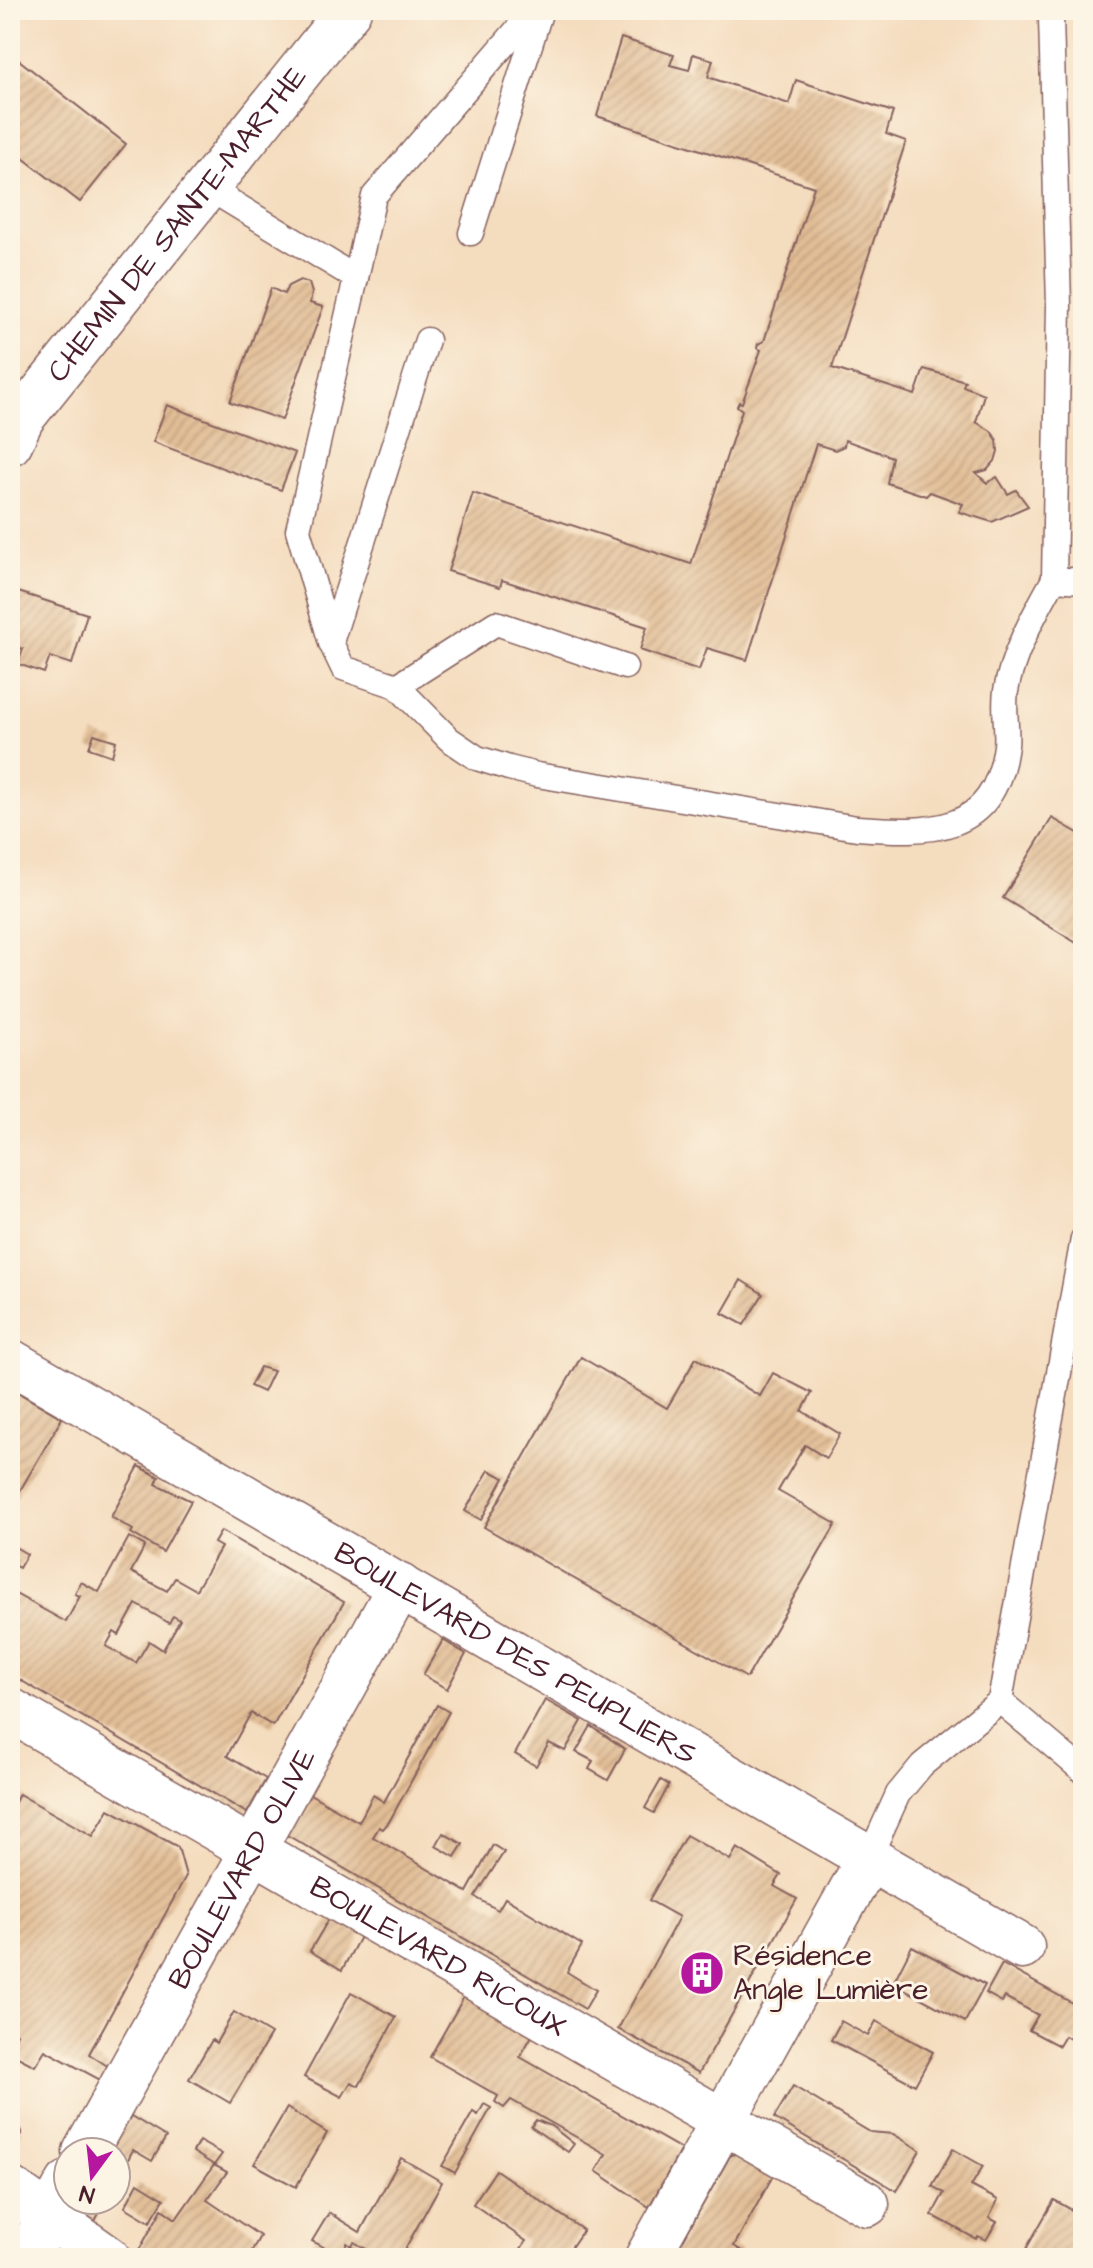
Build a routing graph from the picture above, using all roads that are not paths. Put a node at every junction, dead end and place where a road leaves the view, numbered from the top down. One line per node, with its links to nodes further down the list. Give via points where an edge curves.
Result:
1 (349, 10): 5 (street, CHEMIN DE SAINTE-MARTHE)
2 (534, 10): 7 (lane, via 374,196)
3 (541, 10): 6 (lane)
4 (1047, 10): 10 (lane, via 1059,305)
5 (208, 188): 7 (lane); 9 (street, CHEMIN DE SAINTE-MARTHE, via 22,418)
6 (471, 233)
7 (356, 278): 12 (lane, via 298,530)
8 (427, 340): 12 (lane)
9 (10, 443)
10 (1054, 579): 11 (lane); 14 (lane, via 1006,689 1006,744 997,785 982,807 947,827 857,828 537,775 477,758 449,739)
11 (1083, 581)
12 (331, 643): 14 (lane, via 343,668)
13 (625, 667): 14 (lane, via 496,623)
14 (397, 686)
15 (1083, 1239): 18 (lane)
16 (10, 1361): 17 (street, BOULEVARD DES PEUPLIERS)
17 (400, 1586): 21 (street, BOULEVARD OLIVE); 22 (street, BOULEVARD DES PEUPLIERS)
18 (1000, 1701): 20 (lane); 22 (lane, via 922,1765 898,1794)
19 (10, 1710): 21 (street, BOULEVARD RICOUX)
20 (1083, 1771)
21 (251, 1850): 24 (street, BOULEVARD RICOUX); 25 (street, BOULEVARD OLIVE)
22 (868, 1860): 23 (street, BOULEVARD DES PEUPLIERS); 24 (street)
23 (1022, 1947)
24 (723, 2121): 28 (street, BOULEVARD RICOUX); 33 (street)
25 (94, 2136)
26 (10, 2189): 27 (street)
27 (52, 2198)
28 (867, 2204)
29 (52, 2212): 31 (street)
30 (73, 2216): 32 (street)
31 (26, 2258)
32 (108, 2258)
33 (647, 2258)

